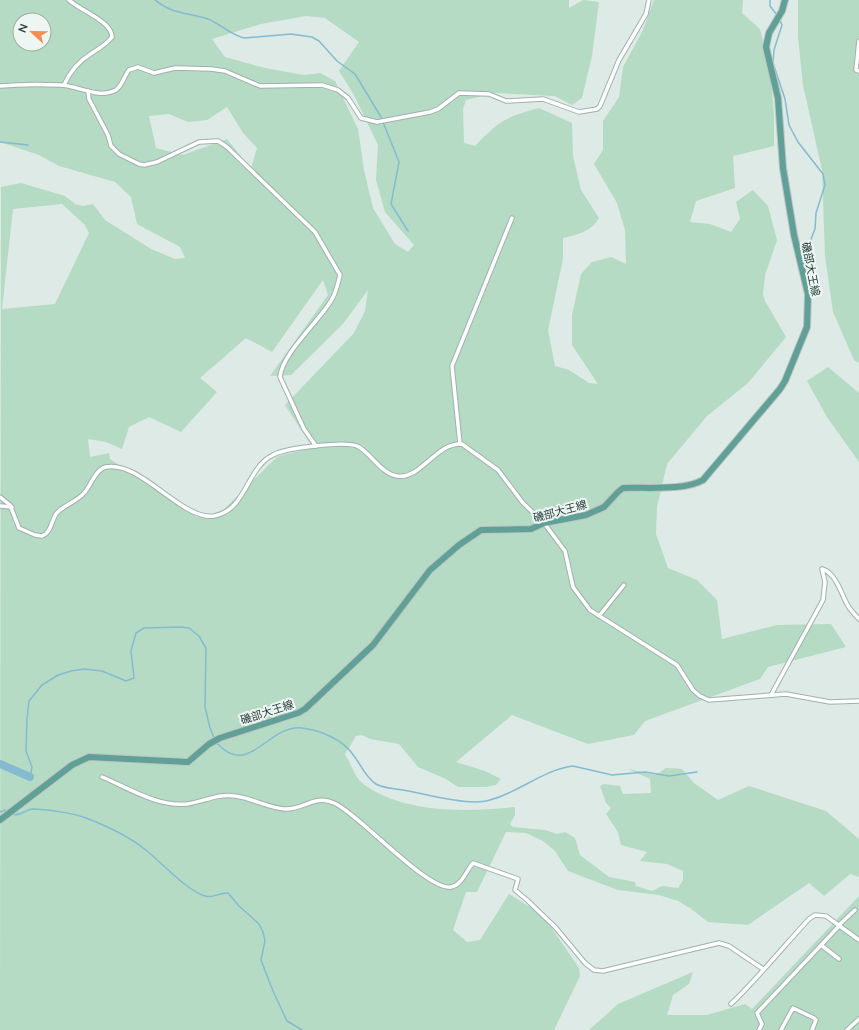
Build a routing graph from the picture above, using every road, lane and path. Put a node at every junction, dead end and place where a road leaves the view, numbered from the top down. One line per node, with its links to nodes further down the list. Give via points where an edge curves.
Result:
1 (69, 0): 6 (street, via 82,11 101,21 109,28 112,36 72,70)
2 (649, 0): 8 (street, via 646,14 619,60 600,106 597,109 579,112 543,99 506,101 489,94 459,93 430,112 377,122 368,121 360,118 348,98 333,88 322,85 260,86 225,71 211,69 175,68 154,73 138,67 129,70 121,86 115,90 106,93)
3 (785, 0): 15 (main road, 磯部大王線, via 769,33 766,47 778,98 783,168 794,235 808,294 807,327 785,381 703,480 684,486 623,488 604,507 586,515)
4 (859, 41): 5 (street, via 856,70)
5 (859, 71)
6 (64, 85): 7 (street, via 24,83); 8 (street)
7 (0, 86)
8 (88, 91): 11 (street, via 89,99 111,146 119,154 144,165 157,162 200,142 218,141 315,232 340,275 332,300 287,358 280,377 304,429)
9 (512, 218): 10 (street, via 452,366)
10 (460, 444): 11 (street, via 448,446 409,475 398,477 385,471 357,446); 15 (street, via 498,470)
11 (316, 446): 14 (street, via 284,450 271,455 260,466 230,510 214,516 195,512 138,475 113,467 102,469 85,493 58,513 45,535 35,535 19,528)
12 (0, 497): 14 (street)
13 (0, 506): 14 (street)
14 (12, 507)
15 (544, 523): 17 (street, via 565,552 573,587 590,610); 22 (main road, 磯部大王線, via 531,529 481,530 459,545 430,570 373,645 305,709 292,716 215,741 188,762 88,757 72,765)
16 (624, 585): 17 (street)
17 (599, 616): 19 (street, via 677,665 700,696 709,700)
18 (859, 619): 19 (street, via 848,606 833,577 822,569 825,582 823,600)
19 (771, 695): 20 (street, via 786,694 830,702)
20 (859, 701)
21 (102, 777): 28 (street, via 163,803 188,804 222,796 234,796 289,809 317,800 331,801 436,884 448,887 456,885 473,864 518,879 515,890 556,928 594,970 603,971 719,943 729,946)
22 (0, 820)
23 (855, 910): 24 (street)
24 (839, 925): 25 (street); 26 (street); 28 (street, via 826,916 815,915)
25 (859, 940)
26 (821, 945): 27 (street); 31 (street, via 757,1013 762,1024)
27 (839, 959)
28 (763, 969): 29 (street, via 754,982)
29 (731, 1004)
30 (859, 1019): 34 (street)
31 (759, 1030)
32 (781, 1030): 33 (street, via 793,1008 816,1020)
33 (812, 1030)
34 (847, 1030)

